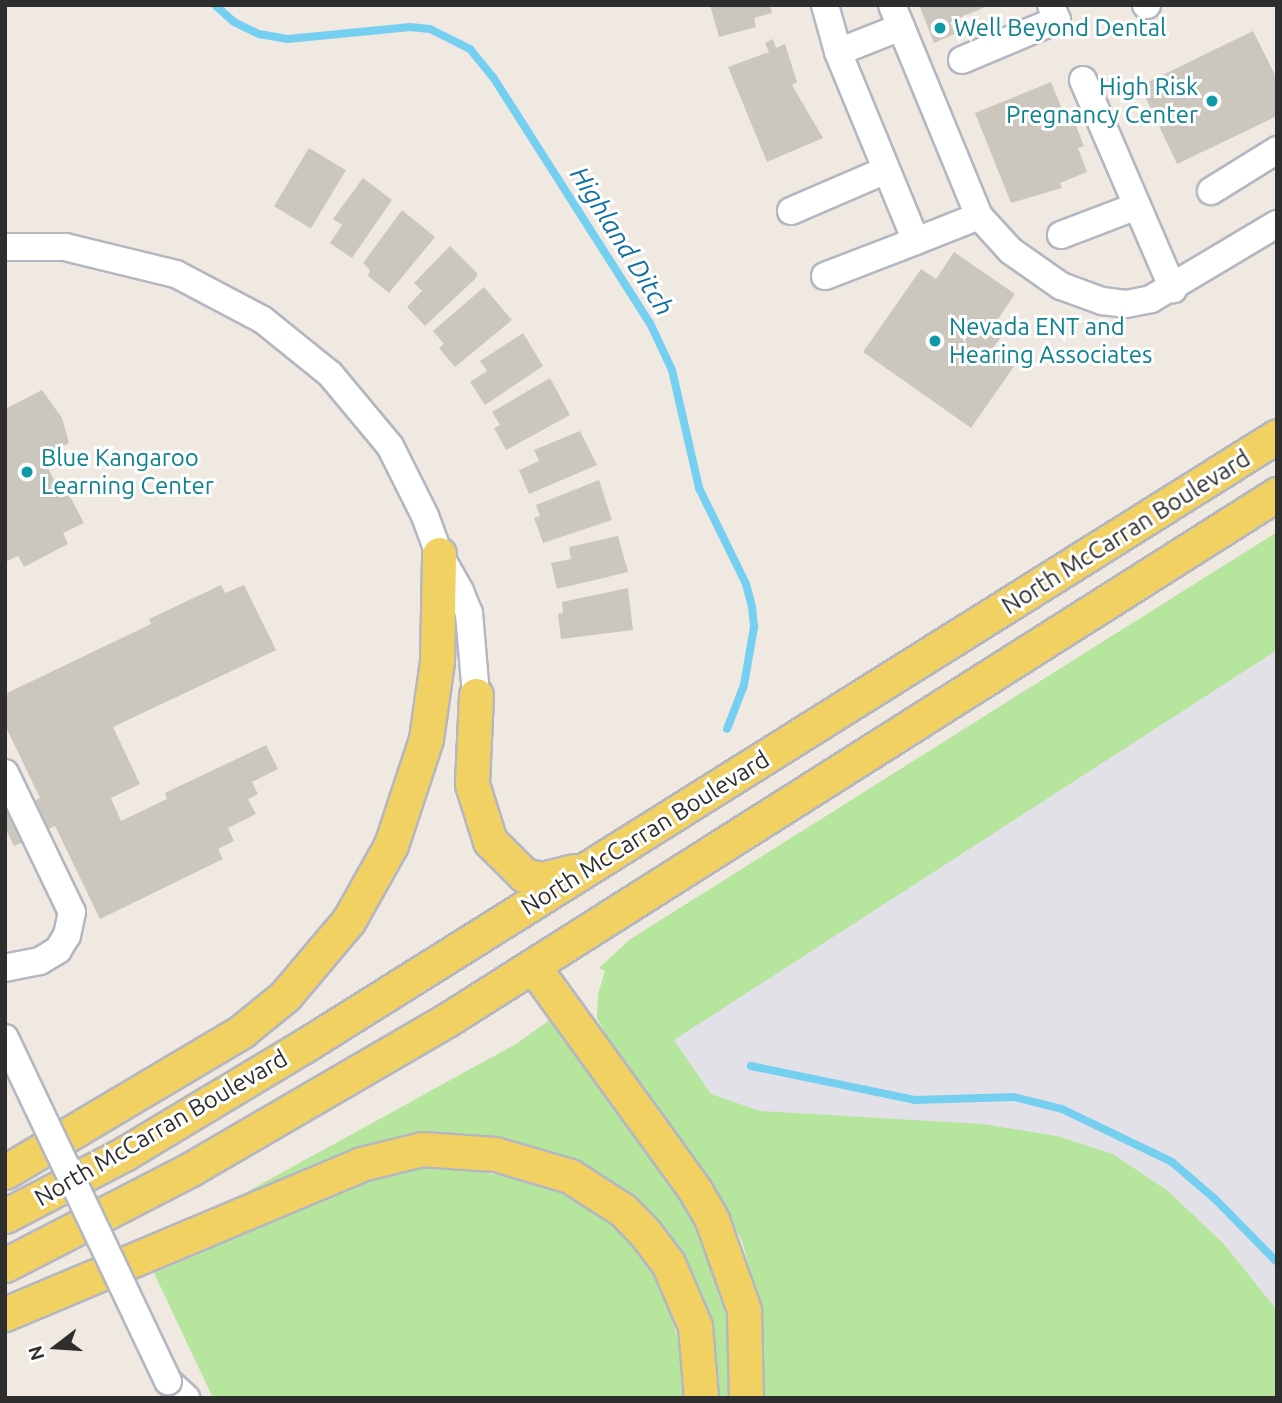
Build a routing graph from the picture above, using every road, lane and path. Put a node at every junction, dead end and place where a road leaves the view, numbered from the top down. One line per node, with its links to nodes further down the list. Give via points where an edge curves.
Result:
1 (825, 5): 4 (street)
2 (1051, 5): 5 (street, via 1057,20)
3 (897, 16): 4 (street); 12 (street)
4 (838, 52): 8 (street)
5 (962, 60)
6 (1083, 80): 10 (street)
7 (1277, 150): 9 (street)
8 (887, 170): 11 (street); 15 (street)
9 (1211, 191)
10 (1137, 206): 14 (street); 18 (street)
11 (791, 211)
12 (979, 216): 15 (street); 18 (street, via 1011,251 1079,295 1126,304)
13 (1277, 224): 18 (street)
14 (1061, 235)
15 (916, 241): 17 (street)
16 (5, 247): 21 (street, via 65,247 147,264 263,320 330,374 390,446)
17 (825, 276)
18 (1174, 289)
19 (1277, 436): 24 (main road, North McCarran Boulevard)
20 (1277, 494): 25 (main road, North McCarran Boulevard)
21 (439, 554): 22 (street, via 468,613); 28 (main road, via 437,662 426,739 391,845 349,920 285,996 242,1031)
22 (477, 695): 24 (main road, via 471,784 478,816 506,862 524,875 562,876)
23 (5, 773): 26 (street, via 72,912 58,950 40,961)
24 (620, 848): 29 (main road, North McCarran Boulevard, via 158,1134)
25 (533, 966): 30 (main road, North McCarran Boulevard, via 191,1169); 34 (main road, via 695,1189 712,1220 744,1310)
26 (5, 968)
27 (5, 1038): 32 (street, bridge)
28 (5, 1172)
29 (5, 1216)
30 (5, 1265)
31 (5, 1314): 33 (main road, via 361,1164 422,1149 495,1154 570,1175 623,1209 646,1234 668,1263 691,1316 700,1360)
32 (174, 1392)
33 (701, 1398)
34 (746, 1398)

